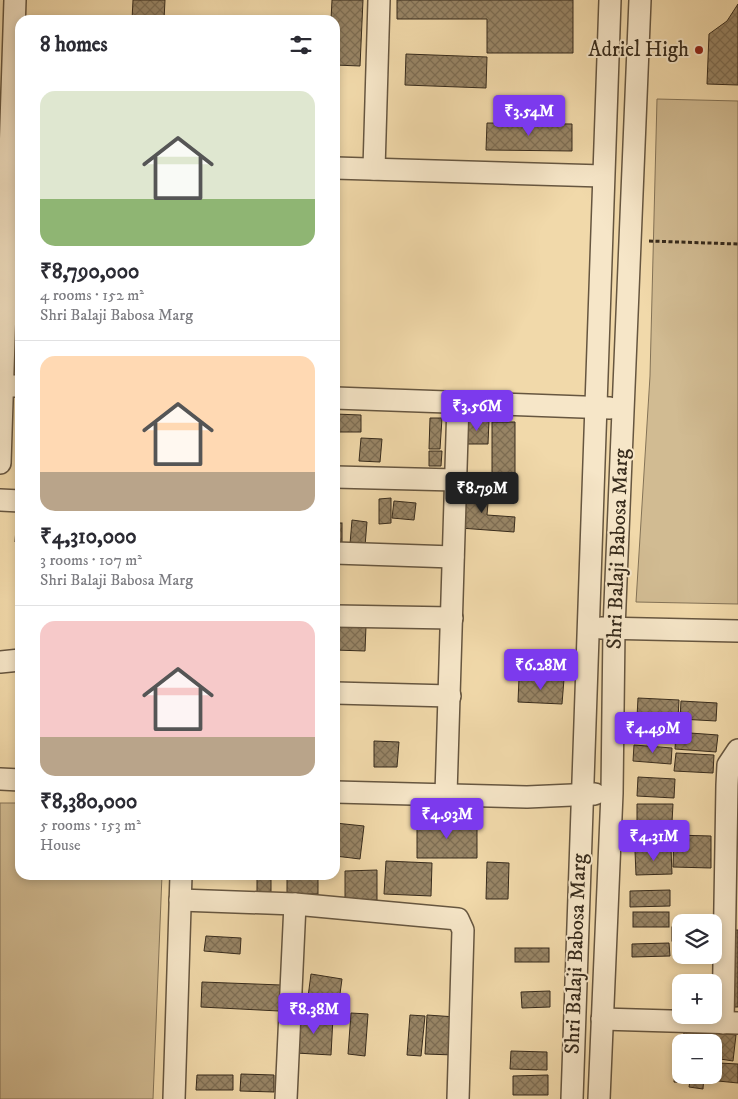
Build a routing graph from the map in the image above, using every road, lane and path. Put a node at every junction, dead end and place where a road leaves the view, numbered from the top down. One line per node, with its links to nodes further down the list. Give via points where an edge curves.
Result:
1 (15, 0): 5 (street)
2 (379, 0): 7 (street)
3 (610, 0): 8 (street, Shri Balaji Babosa Marg)
4 (640, 0): 9 (street, Shri Balaji Babosa Marg)
5 (15, 164): 11 (street)
6 (340, 168): 7 (street)
7 (374, 168): 8 (street)
8 (603, 176): 14 (street, Shri Balaji Babosa Marg)
9 (631, 240): 10 (path); 15 (street, Shri Balaji Babosa Marg)
10 (738, 244)
11 (11, 386): 16 (street)
12 (340, 398): 13 (street)
13 (458, 402): 14 (street); 18 (street)
14 (596, 408): 15 (street); 25 (street, Shri Balaji Babosa Marg)
15 (624, 408): 26 (street, Shri Balaji Babosa Marg)
16 (0, 463)
17 (340, 477): 18 (street)
18 (455, 480): 22 (street)
19 (0, 500): 20 (street)
20 (15, 501)
21 (340, 553): 22 (street)
22 (454, 557): 24 (street)
23 (340, 616): 24 (street)
24 (452, 618): 31 (street)
25 (589, 628): 26 (street); 38 (street, Shri Balaji Babosa Marg)
26 (614, 628): 27 (street); 36 (street, Shri Balaji Babosa Marg)
27 (738, 631)
28 (15, 660): 29 (street)
29 (0, 662)
30 (340, 693): 31 (street)
31 (450, 696): 37 (street)
32 (738, 750): 42 (street, via 728,764)
33 (0, 779): 34 (street)
34 (15, 780)
35 (340, 792): 37 (street)
36 (612, 793): 38 (street); 43 (street, Shri Balaji Babosa Marg)
37 (446, 794): 38 (street)
38 (581, 795): 48 (street, Shri Balaji Babosa Marg)
39 (181, 880): 40 (street)
40 (180, 900): 41 (street); 45 (street)
41 (295, 904): 46 (street); 47 (street, via 458,919 463,930)
42 (731, 920): 44 (street)
43 (602, 1019): 44 (street); 49 (street, Shri Balaji Babosa Marg)
44 (730, 1023)
45 (174, 1099)
46 (286, 1099)
47 (458, 1099)
48 (572, 1099)
49 (599, 1099)

